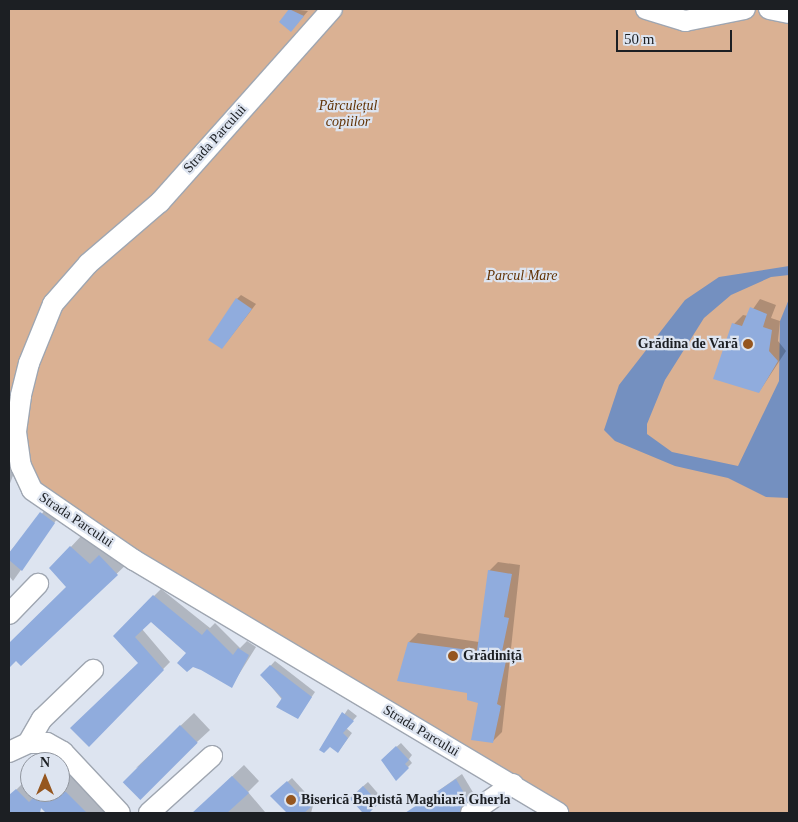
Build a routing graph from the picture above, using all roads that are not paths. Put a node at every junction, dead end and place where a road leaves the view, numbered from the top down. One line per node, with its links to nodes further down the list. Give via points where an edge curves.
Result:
1 (332, 9): 12 (street, Strada Parcului, via 160,202 88,264 53,304 21,396 16,432 21,466 32,490 134,560)
2 (646, 9): 3 (street, via 685,21)
3 (745, 9)
4 (769, 9): 5 (street)
5 (789, 13)
6 (38, 584): 7 (street)
7 (9, 614)
8 (93, 670): 9 (street, via 42,720)
9 (38, 743): 10 (street); 13 (street, via 63,752)
10 (9, 752)
11 (212, 756): 14 (street)
12 (513, 784): 15 (street); 16 (street, Strada Parcului)
13 (120, 813)
14 (150, 813)
15 (471, 813)
16 (558, 813)

